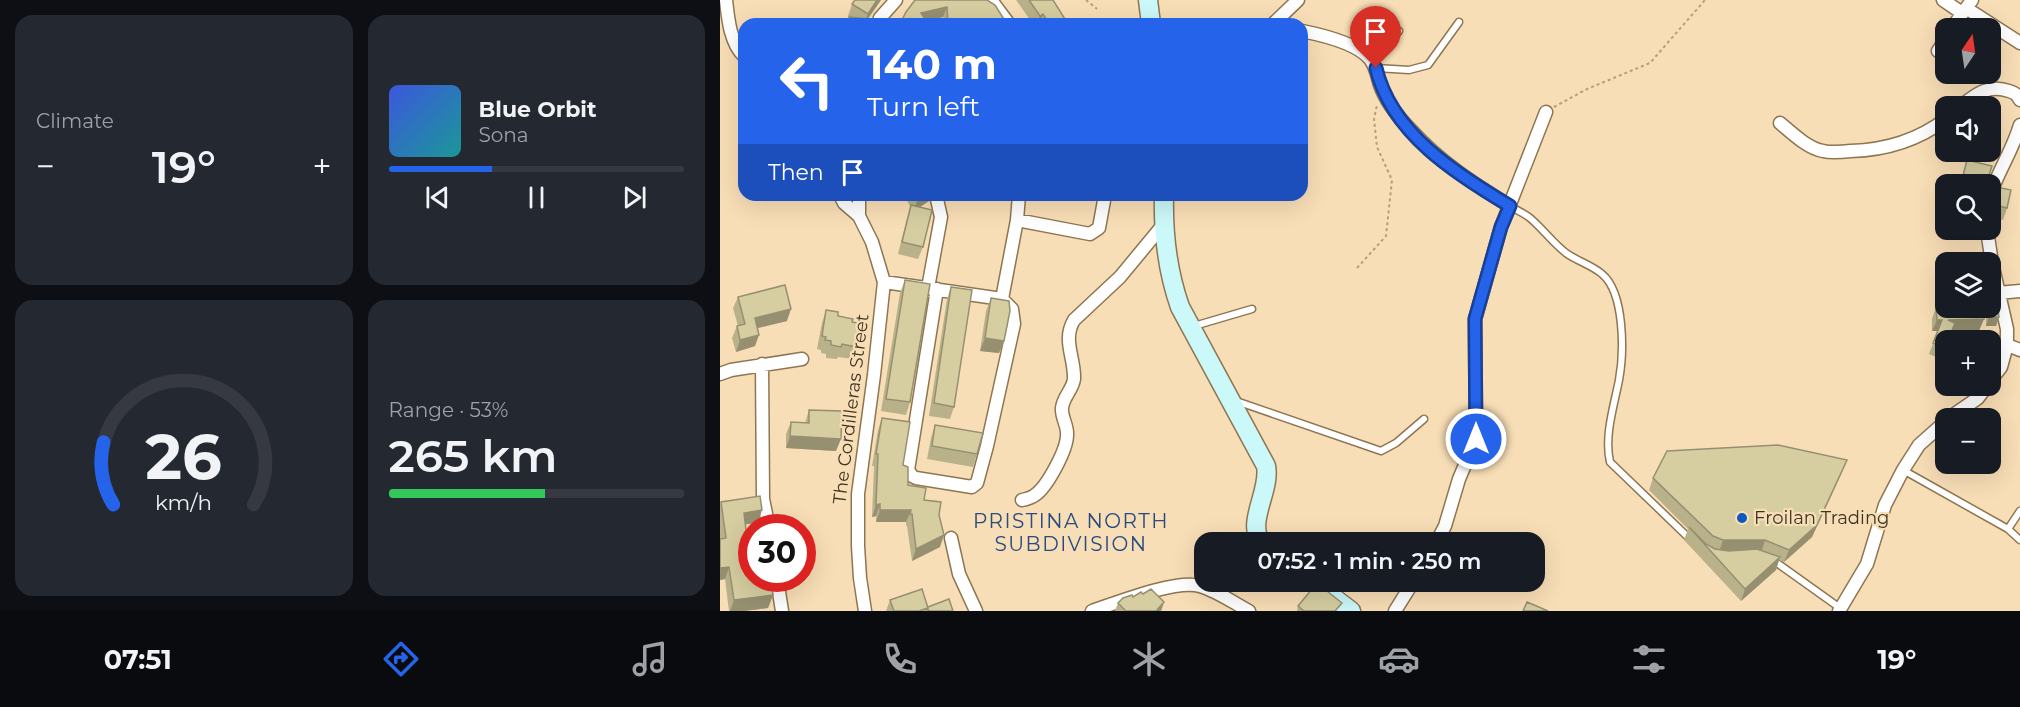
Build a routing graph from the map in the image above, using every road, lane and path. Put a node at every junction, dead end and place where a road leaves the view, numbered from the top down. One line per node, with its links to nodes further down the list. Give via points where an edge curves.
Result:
1 (726, 0): 19 (street, via 728,22)
2 (896, 0): 11 (street)
3 (991, 0): 12 (street)
4 (1086, 0): 10 (path)
5 (1148, 0): 13 (street)
6 (1298, 0): 14 (street)
7 (1705, 0): 24 (path, via 1650,63 1587,89)
8 (1943, 0): 9 (street)
9 (1967, 7): 18 (street)
10 (1097, 9)
11 (880, 18)
12 (1004, 18)
13 (1150, 18)
14 (1279, 18)
15 (1459, 22): 20 (lane, via 1428,65 1409,70)
16 (1398, 31): 20 (lane)
17 (1308, 33): 20 (street, via 1340,41)
18 (2019, 41)
19 (738, 48)
20 (1372, 63): 21 (street)
21 (1380, 85): 35 (street, via 1396,114 1430,149 1459,175); 39 (path, via 1374,119 1377,147 1392,180 1386,236)
22 (1974, 96): 23 (street, via 2000,88)
23 (2020, 100)
24 (1546, 112): 35 (street)
25 (1780, 123): 27 (street, via 1822,151 1846,152 1906,142)
26 (2020, 124): 28 (street)
27 (1935, 127)
28 (1998, 174)
29 (843, 201): 36 (street, The Cordilleras Street)
30 (859, 201): 36 (street, The Cordilleras Street)
31 (937, 201): 41 (street, via 941,218)
32 (1019, 201): 37 (street)
33 (1104, 201): 37 (street, via 1099,228 1090,234)
34 (1164, 201): 38 (street)
35 (1510, 206): 65 (street, via 1475,319 1476,439); 68 (lane, via 1528,216 1565,252 1603,275 1613,290 1622,346 1609,436 1610,462)
36 (859, 216): 40 (street, The Cordilleras Street)
37 (1017, 220): 44 (street)
38 (1163, 225): 47 (street, via 1173,288); 60 (street, via 1120,277 1070,326 1074,379 1062,410 1068,433 1066,441 1042,489)
39 (1357, 268)
40 (884, 282): 41 (street); 76 (street, The Cordilleras Street, via 858,494 858,546)
41 (932, 288): 44 (street); 44 (street, via 908,470 916,478 968,487 975,486 979,479 1014,324 1012,309)
42 (2020, 291): 43 (street)
43 (2001, 293)
44 (1002, 300)
45 (2001, 305): 48 (street)
46 (1252, 309): 47 (lane)
47 (1190, 327): 55 (street)
48 (2007, 345): 49 (street); 52 (street)
49 (2020, 350)
50 (802, 359): 51 (street)
51 (762, 364): 53 (street); 62 (street)
52 (2001, 367)
53 (720, 374)
54 (1980, 396): 56 (street)
55 (1230, 398): 57 (lane, via 1381,451); 64 (street, via 1266,466)
56 (1964, 408)
57 (1425, 419)
58 (1935, 431): 59 (street, via 1919,445)
59 (1903, 470): 63 (lane); 74 (street, via 1885,505 1867,564)
60 (1022, 500)
61 (2020, 512): 63 (lane)
62 (766, 514)
63 (2008, 529): 67 (lane)
64 (1256, 532)
65 (1442, 532)
66 (951, 538): 77 (street, via 959,574)
67 (2020, 540)
68 (1697, 546)
69 (1767, 560): 74 (lane, via 1777,563)
70 (779, 592): 75 (street)
71 (1326, 592): 79 (street)
72 (1407, 592): 80 (street)
73 (1095, 610): 78 (street, via 1185,584 1199,586)
74 (1841, 610)
75 (782, 611)
76 (865, 611)
77 (976, 611)
78 (1249, 611)
79 (1351, 611)
80 (1395, 611)

